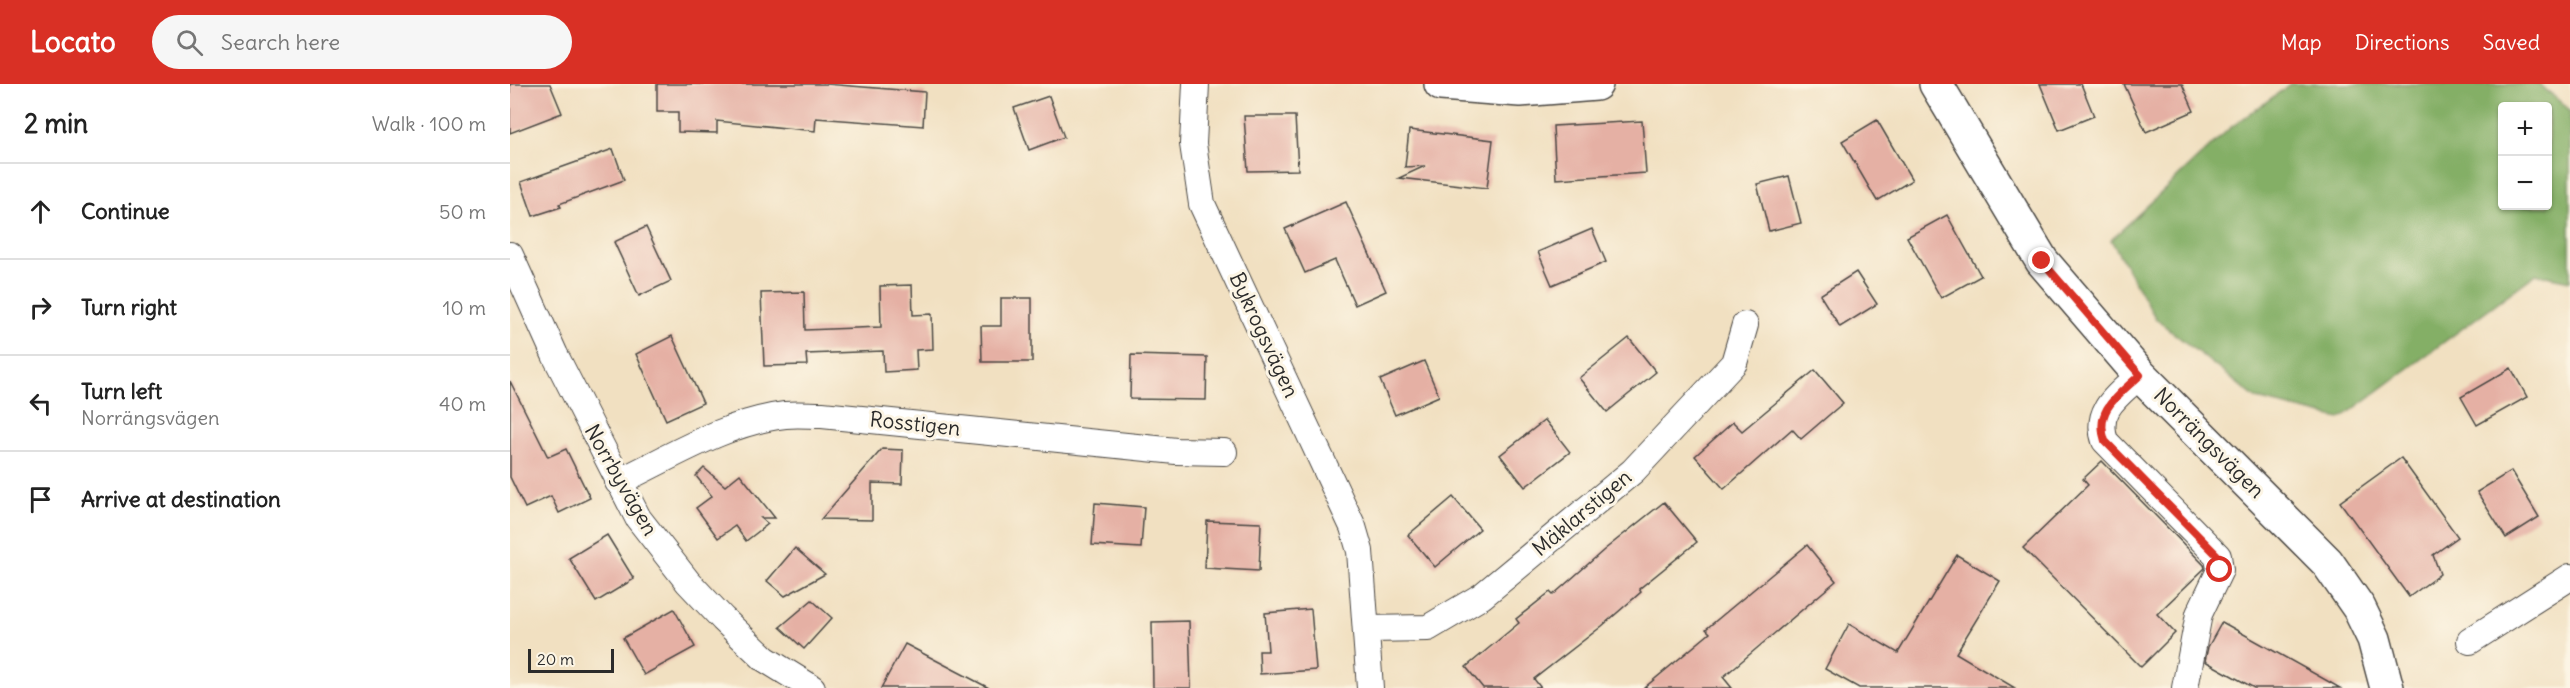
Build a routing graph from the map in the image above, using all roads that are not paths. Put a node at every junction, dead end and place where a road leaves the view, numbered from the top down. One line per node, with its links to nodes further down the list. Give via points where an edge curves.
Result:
1 (1196, 84): 11 (street, Bykrogsvägen, via 1193,144 1202,204 1353,527 1360,550)
2 (1441, 84): 3 (street, via 1520,90)
3 (1596, 84)
4 (1936, 84): 7 (street, Norrängsvägen, via 2042,261)
5 (510, 255): 9 (street, Norrbyvägen)
6 (1745, 325): 11 (street, Mäklarstigen, via 1734,363 1633,471 1482,596 1428,628)
7 (2140, 375): 15 (street, via 2108,406 2102,418 2105,441 2221,563 2199,614); 16 (street, Norrängsvägen, via 2327,562 2359,608 2374,639)
8 (1224, 452): 9 (street, Rosstigen, via 1176,451 822,415 786,415 720,434)
9 (618, 482): 13 (street, Norrbyvägen, via 638,518 688,582 765,658)
10 (2570, 577): 12 (street)
11 (1367, 629): 14 (street, Bykrogsvägen)
12 (2470, 641)
13 (812, 688)
14 (1370, 688)
15 (2185, 688)
16 (2387, 688)

